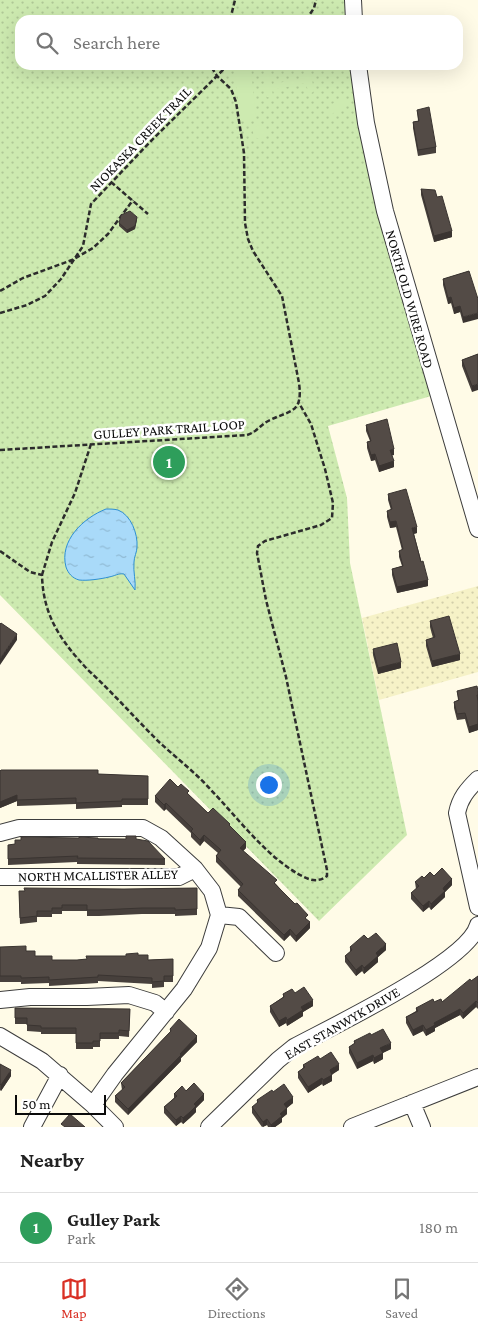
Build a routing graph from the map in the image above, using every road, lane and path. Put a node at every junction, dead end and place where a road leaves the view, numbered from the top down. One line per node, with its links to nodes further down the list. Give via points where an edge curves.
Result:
1 (235, 0): 4 (path)
2 (316, 0): 5 (path)
3 (353, 0): 6 (street)
4 (231, 15)
5 (309, 15)
6 (354, 15)
7 (213, 70): 10 (path)
8 (223, 70): 10 (path, NIOKASKA CREEK TRAIL)
9 (359, 70): 20 (street, NORTH OLD WIRE ROAD, via 366,123 385,211)
10 (217, 76): 11 (path, NIOKASKA CREEK TRAIL); 17 (path, via 231,89 236,102 244,153 248,239 282,296 300,383)
11 (111, 182): 12 (path); 14 (path, NIOKASKA CREEK TRAIL, via 91,204 83,246)
12 (133, 200): 13 (path); 14 (path, via 108,234 93,248)
13 (148, 214)
14 (72, 260): 15 (path, via 23,278); 16 (path, NIOKASKA CREEK TRAIL, via 46,296)
15 (0, 291)
16 (0, 313)
17 (299, 403): 18 (path, GULLEY PARK TRAIL LOOP, via 289,413 270,420 247,435); 22 (path, via 311,424 325,469 333,503 332,518 321,525 265,541 258,546 257,553 313,802 327,876 322,880 302,876 243,827 211,790 74,655 53,624 46,606)
18 (91, 444): 19 (path, GULLEY PARK TRAIL LOOP); 22 (path)
19 (0, 450)
20 (478, 529)
21 (0, 551): 22 (path, via 30,572)
22 (42, 576)
23 (478, 779): 27 (street, via 465,792 457,813)
24 (0, 833): 25 (street, via 19,828 143,828 161,838)
25 (195, 869): 26 (street, NORTH MCALLISTER ALLEY, via 179,877); 28 (street, via 212,891)
26 (0, 877)
27 (478, 907)
28 (219, 915): 30 (street, via 238,917); 32 (street, via 209,948 184,990)
29 (478, 925): 40 (street, EAST STANWYK DRIVE, via 470,938 424,976 294,1047)
30 (276, 953)
31 (0, 1000): 32 (street, via 129,995 155,1004)
32 (166, 1012): 37 (street)
33 (0, 1036): 34 (street, via 42,1060)
34 (60, 1075): 37 (street); 38 (street)
35 (478, 1078): 36 (street)
36 (412, 1103): 41 (street); 42 (street)
37 (93, 1104): 39 (street)
38 (32, 1127)
39 (115, 1127)
40 (209, 1127)
41 (352, 1127)
42 (422, 1127)

